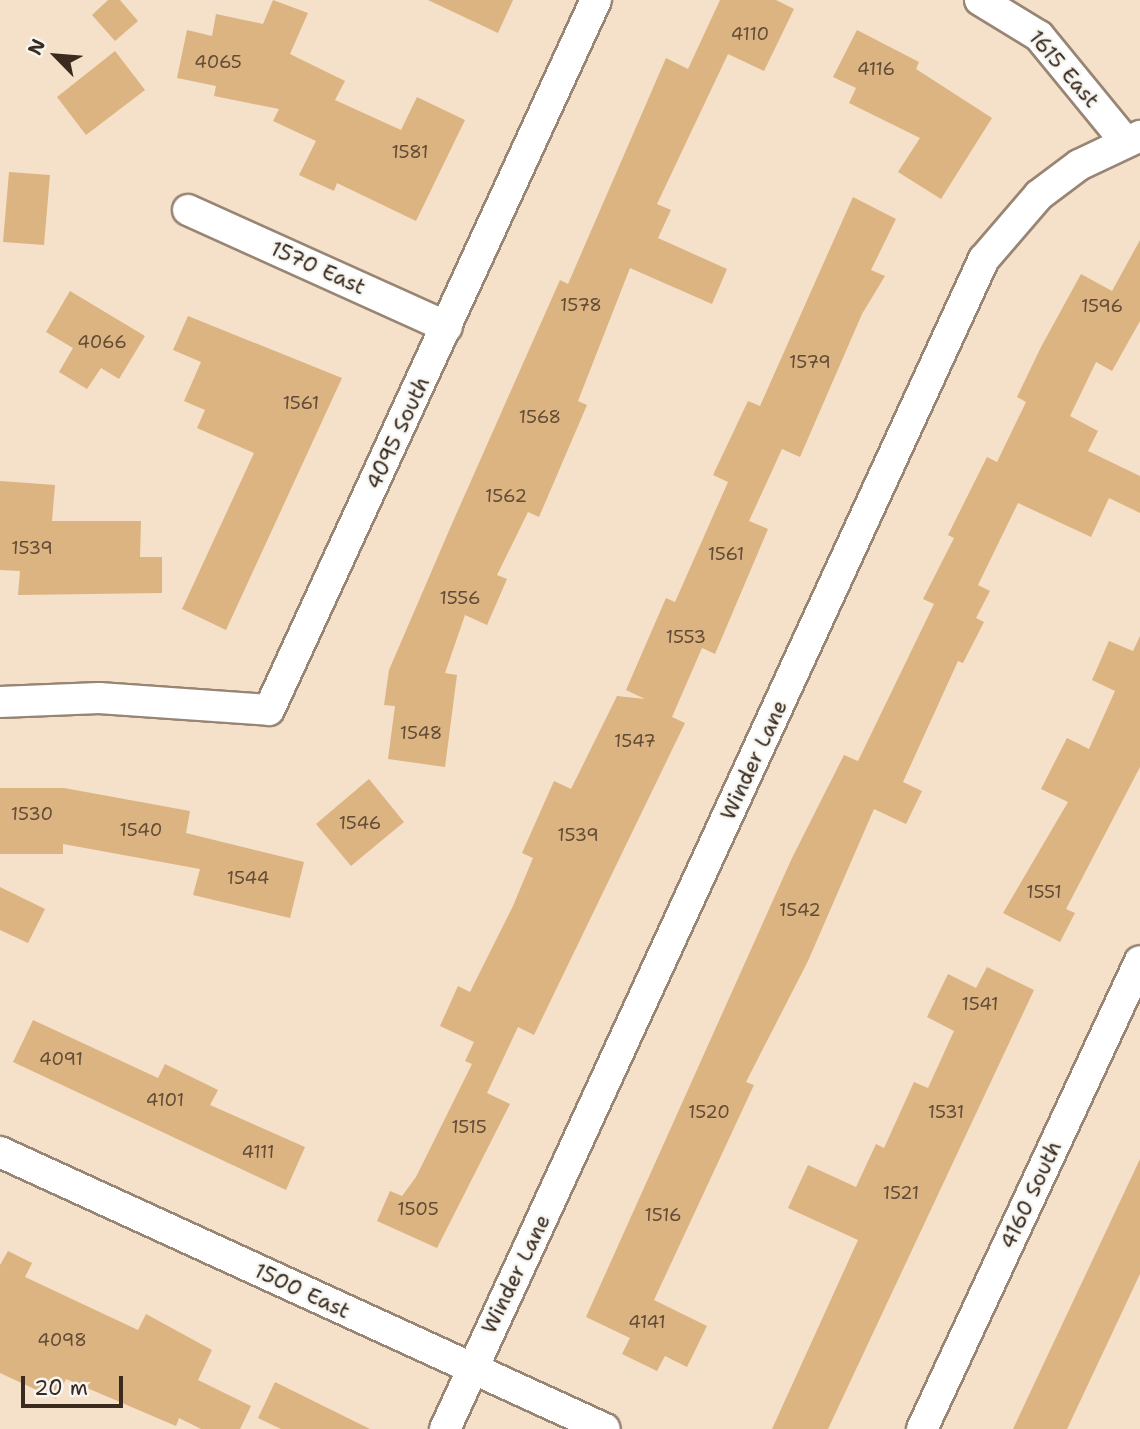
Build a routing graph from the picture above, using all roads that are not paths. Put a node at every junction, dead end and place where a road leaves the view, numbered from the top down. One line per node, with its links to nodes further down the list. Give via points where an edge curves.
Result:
1 (596, 0): 5 (street, 4095 South)
2 (980, 0): 3 (street, 1615 East, via 1039,36)
3 (1132, 138): 9 (street, Winder Lane, via 1039,195 984,259)
4 (188, 210): 5 (street, 1570 East)
5 (447, 327): 6 (street, 4095 South, via 269,710 99,698)
6 (0, 702)
7 (1140, 961): 12 (street, 4160 South)
8 (0, 1152): 9 (street, 1500 East)
9 (470, 1368): 10 (street, Winder Lane); 11 (street, 1500 East)
10 (445, 1429)
11 (605, 1429)
12 (922, 1429)

